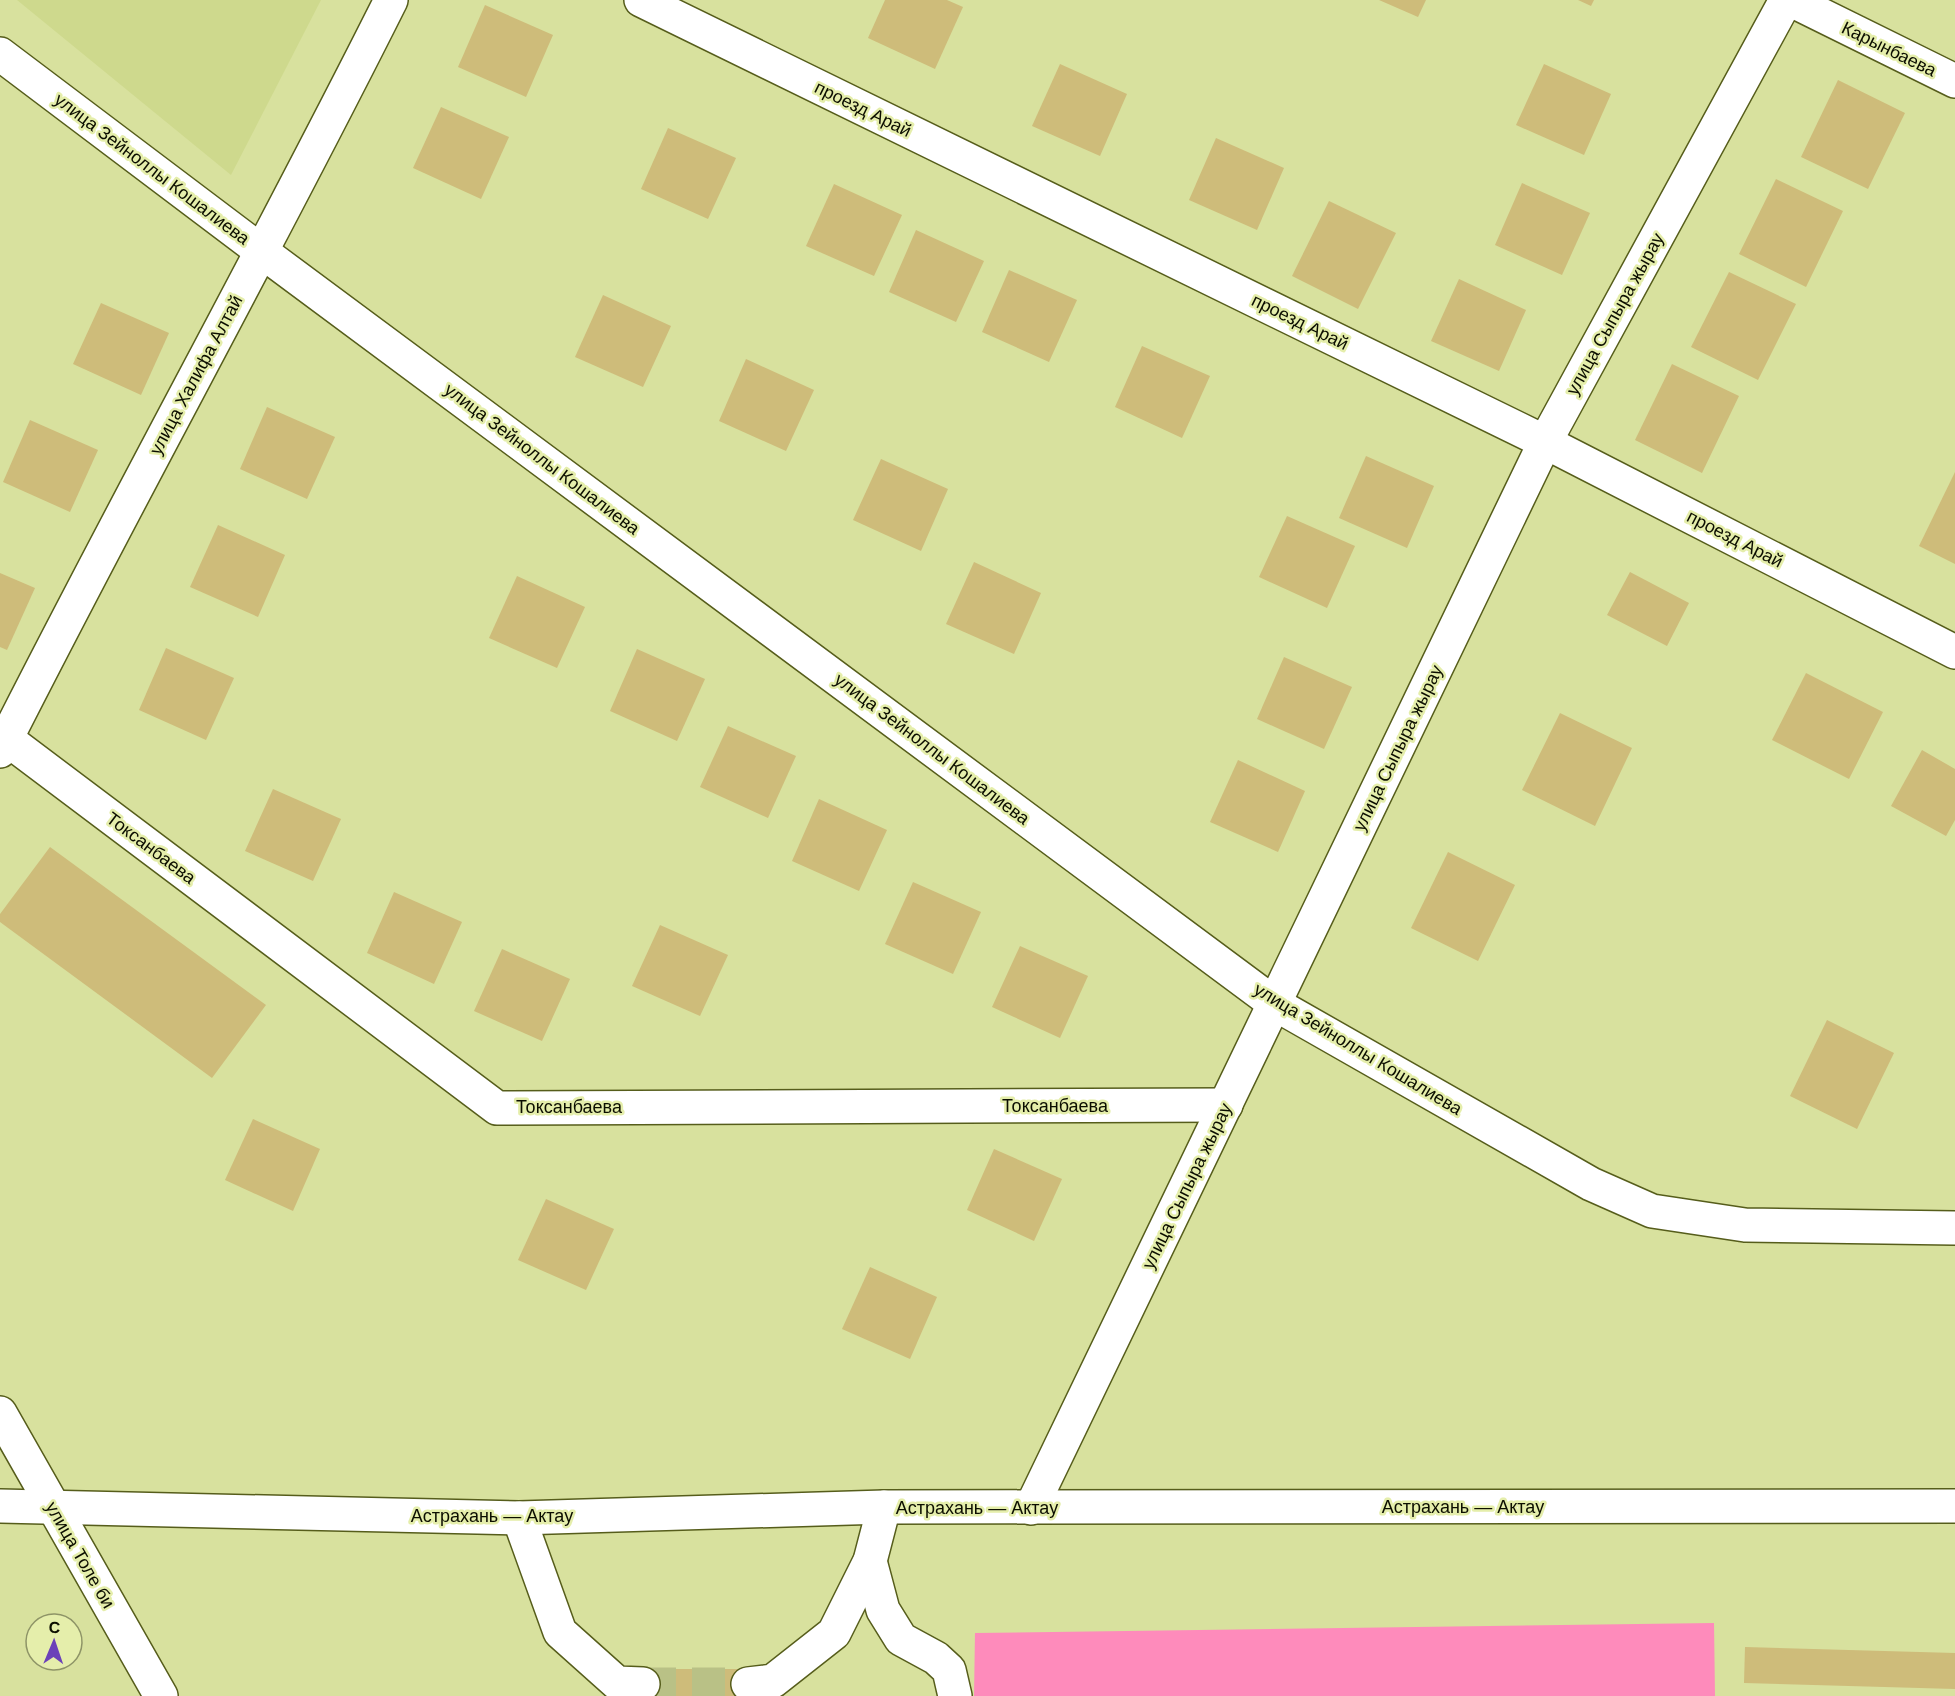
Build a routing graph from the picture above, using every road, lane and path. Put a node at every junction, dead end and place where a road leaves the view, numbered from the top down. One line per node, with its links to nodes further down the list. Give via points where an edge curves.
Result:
1 (392, 0): 7 (main road, улица Халифа Алтай)
2 (641, 0): 8 (main road, проезд Арай)
3 (1786, 0): 8 (main road, улица Сыпыра жырау)
4 (1791, 0): 6 (main road, Карынбаева)
5 (0, 54): 7 (main road, улица Зейноллы Кошалиева)
6 (1955, 81)
7 (261, 251): 10 (main road, улица Халифа Алтай); 11 (main road, улица Зейноллы Кошалиева)
8 (1545, 442): 9 (main road, проезд Арай); 11 (main road, улица Сыпыра жырау)
9 (1955, 651)
10 (2, 742): 12 (main road, Токсанбаева, via 497,1107)
11 (1275, 1004): 12 (main road, улица Сыпыра жырау); 13 (main road, улица Зейноллы Кошалиева, via 1591,1185 1652,1211 1745,1225)
12 (1226, 1105): 19 (main road, улица Сыпыра жырау)
13 (1955, 1228)
14 (0, 1413): 17 (main road, улица Толе би)
15 (0, 1506): 17 (main road, Астрахань — Актау)
16 (1955, 1506): 19 (main road, Астрахань — Актау)
17 (53, 1507): 20 (main road, Астрахань — Актау); 24 (main road, улица Толе би)
18 (884, 1507): 19 (main road, Астрахань — Актау); 20 (main road, Астрахань — Актау); 21 (main road)
19 (1031, 1508)
20 (519, 1518): 22 (main road, via 560,1632 616,1683)
21 (870, 1561): 23 (main road, via 834,1633 773,1681); 25 (main road, via 883,1610 901,1639 936,1658 949,1670)
22 (643, 1684)
23 (748, 1684)
24 (161, 1696)
25 (955, 1696)

